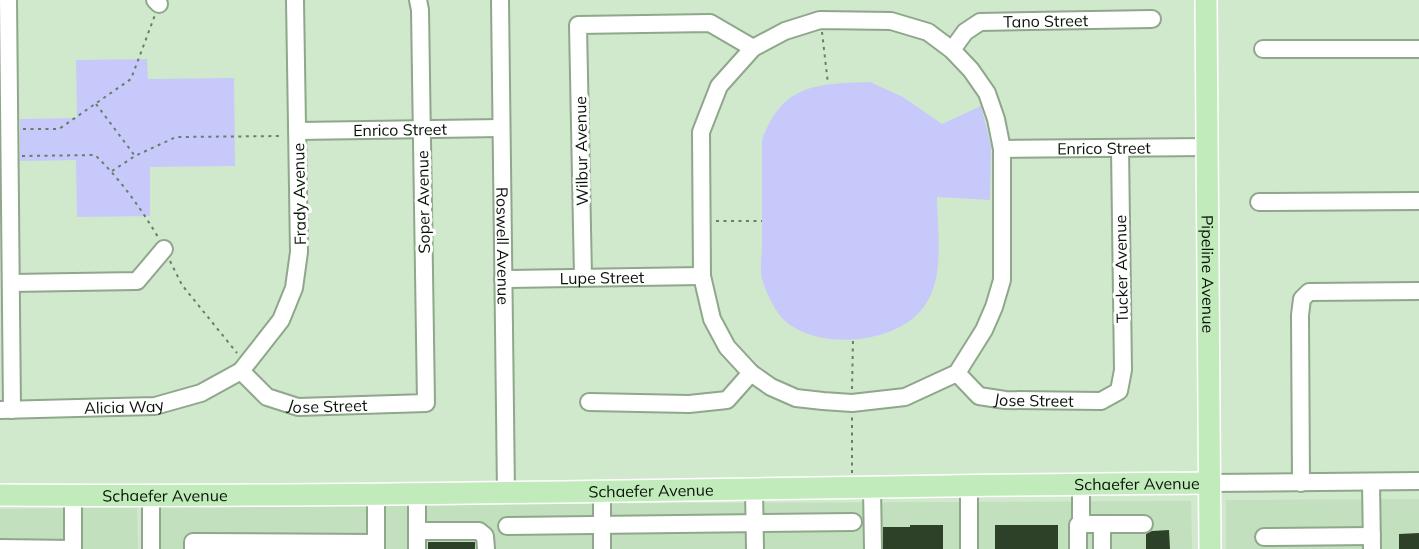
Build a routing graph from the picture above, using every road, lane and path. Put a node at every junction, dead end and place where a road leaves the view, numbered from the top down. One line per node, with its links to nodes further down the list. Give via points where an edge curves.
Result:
1 (8, 0): 22 (street)
2 (296, 0): 18 (street, Frady Avenue)
3 (418, 0): 17 (street, Soper Avenue)
4 (500, 0): 15 (street, Roswell Avenue)
5 (1206, 0): 19 (main road, Pipeline Avenue)
6 (157, 2): 14 (path, via 131,79)
7 (1152, 19): 12 (street, Tano Street, via 980,22)
8 (820, 21): 9 (street, via 785,31); 12 (street, via 891,21 928,33); 13 (path)
9 (753, 48): 27 (street, via 719,86 701,132); 30 (street, Wilbur Avenue, via 710,23 578,25)
10 (1263, 49): 11 (street)
11 (1419, 49)
12 (952, 50): 21 (street, via 987,93)
13 (828, 84)
14 (96, 104): 16 (path, via 59,129); 23 (path)
15 (501, 128): 17 (street, Enrico Street); 32 (street, Roswell Avenue)
16 (20, 129)
17 (422, 129): 18 (street, Enrico Street); 40 (street, Soper Avenue)
18 (298, 133): 23 (path, via 176,136); 35 (street, Frady Avenue, via 299,252 294,288 281,320)
19 (1207, 147): 20 (street, Enrico Street); 44 (main road, Pipeline Avenue)
20 (1120, 148): 21 (street, Enrico Street); 38 (street, Tucker Avenue, via 1123,370)
21 (1002, 149): 37 (street, via 1002,280 984,330)
22 (7, 151): 24 (path, via 95,155); 33 (street)
23 (135, 156): 24 (path)
24 (112, 171): 29 (path, via 139,206)
25 (1419, 201): 26 (street)
26 (1259, 202)
27 (702, 221): 28 (path); 31 (street)
28 (762, 221)
29 (164, 249): 33 (street, via 137,281); 35 (path, via 182,285)
30 (583, 276): 31 (street, Lupe Street); 32 (street, Lupe Street)
31 (702, 276): 36 (street, via 712,319 727,347)
32 (503, 279): 51 (street, Roswell Avenue)
33 (11, 283): 41 (street)
34 (1419, 291): 45 (street, via 1309,292 1302,299)
35 (244, 367): 40 (street, Jose Street, via 267,397 298,407); 41 (street, Alicia Way, via 201,393 155,406)
36 (751, 373): 37 (street, via 796,398 852,403 906,397); 39 (street, via 727,400 688,404)
37 (957, 373): 38 (street, Jose Street, via 979,396 1005,400 1101,401)
38 (1119, 391)
39 (589, 402)
40 (426, 404)
41 (6, 410)
42 (1419, 481): 43 (street, Schaefer Avenue)
43 (1371, 482): 45 (street, Schaefer Avenue); 66 (street)
44 (1209, 483): 45 (street, Schaefer Avenue); 46 (main road, Schaefer Avenue); 81 (main road, Pipeline Avenue)
45 (1301, 483)
46 (1081, 484): 47 (main road, Schaefer Avenue); 58 (street)
47 (969, 486): 48 (main road, Schaefer Avenue); 78 (street)
48 (872, 487): 49 (main road, Schaefer Avenue); 77 (street)
49 (754, 489): 50 (main road, Schaefer Avenue); 59 (street)
50 (602, 491): 51 (main road, Schaefer Avenue); 60 (street)
51 (506, 493): 53 (main road, Schaefer Avenue)
52 (376, 494): 53 (main road, Schaefer Avenue); 56 (main road, Schaefer Avenue); 68 (street)
53 (417, 494): 64 (street)
54 (0, 495): 55 (main road, Schaefer Avenue)
55 (73, 496): 56 (main road, Schaefer Avenue); 70 (street)
56 (151, 496): 71 (street)
57 (853, 522): 59 (street)
58 (1081, 522): 61 (street); 79 (street)
59 (754, 523): 60 (street); 76 (street)
60 (602, 524): 63 (street); 75 (street)
61 (1102, 524): 62 (street); 80 (street)
62 (1144, 524)
63 (507, 526)
64 (417, 531): 73 (street); 74 (street, via 479,531 485,536)
65 (1264, 537): 66 (street)
66 (1372, 543)
67 (307, 546): 68 (street); 72 (street, via 193,542)
68 (376, 546)
69 (0, 548): 70 (street)
70 (73, 549)
71 (151, 549)
72 (194, 549)
73 (417, 549)
74 (486, 549)
75 (602, 549)
76 (755, 549)
77 (873, 549)
78 (969, 549)
79 (1078, 549)
80 (1102, 549)
81 (1210, 549)

